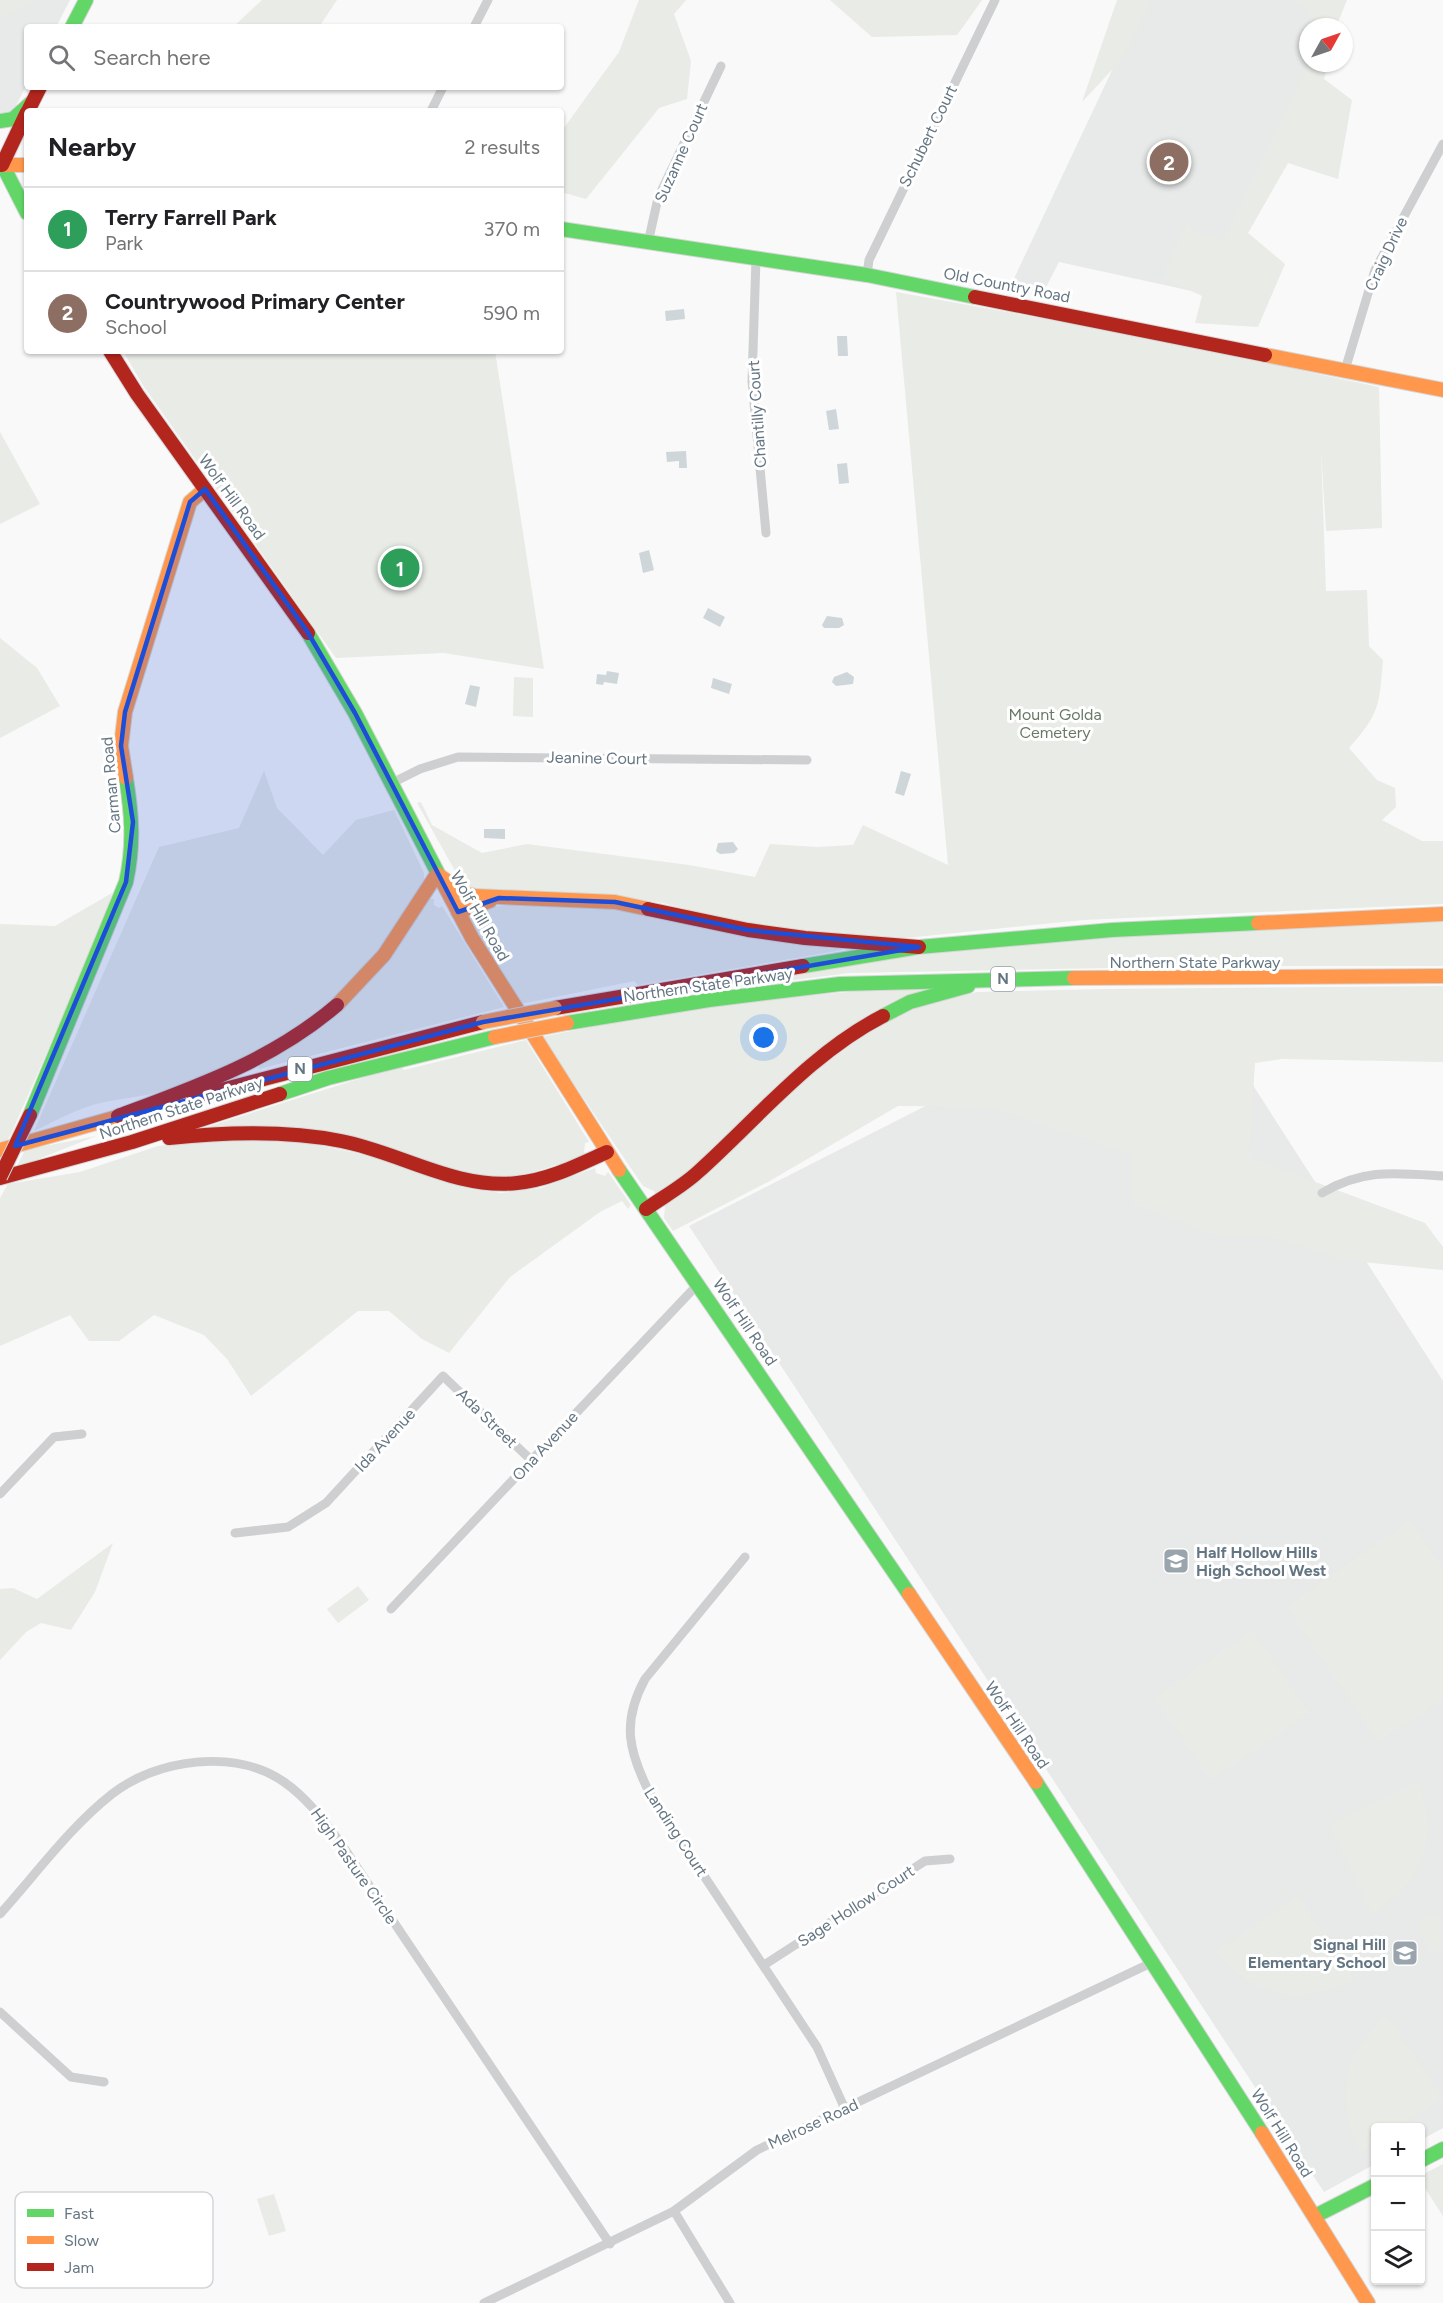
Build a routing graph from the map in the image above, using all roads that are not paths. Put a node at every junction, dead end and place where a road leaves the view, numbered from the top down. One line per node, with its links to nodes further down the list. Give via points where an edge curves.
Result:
1 (86, 0): 4 (main road)
2 (488, 0): 5 (street)
3 (995, 0): 21 (street, Schubert Court, via 874,249)
4 (74, 24)
5 (476, 24)
6 (721, 66): 19 (street, Suzanne Court, via 658,198)
7 (39, 90): 9 (main road)
8 (441, 90): 10 (street)
9 (30, 108)
10 (432, 108)
11 (24, 113): 13 (main road)
12 (24, 120): 15 (main road)
13 (0, 121)
14 (1443, 144): 23 (street, Craig Drive, via 1375,270)
15 (1, 164): 16 (main road); 17 (main road)
16 (24, 165)
17 (24, 207)
18 (564, 229): 19 (main road, Old Country Road)
19 (648, 243): 20 (main road, Old Country Road)
20 (756, 259): 21 (main road, Old Country Road); 26 (street, Chantilly Court, via 752,381)
21 (867, 275): 23 (main road, Old Country Road)
22 (112, 354): 25 (main road, Wolf Hill Road)
23 (1345, 370): 24 (main road, Old Country Road)
24 (1443, 390)
25 (205, 489): 28 (main road, Wolf Hill Road, via 307,631); 41 (main road, Carman Road, bridge, via 190,502 125,712 121,746 133,822 126,882)
26 (766, 533)
27 (807, 760): 28 (street, Jeanine Court, via 458,757)
28 (392, 783): 29 (main road, Wolf Hill Road)
29 (437, 874): 30 (main road, via 466,894); 31 (main road, Wolf Hill Road); 36 (main road, via 385,953 361,982 319,1019 263,1057)
30 (500, 898): 31 (main road); 33 (main road, via 615,902 748,930)
31 (458, 912): 39 (main road, Wolf Hill Road)
32 (1443, 914): 33 (main road, Northern State Parkway / N, via 1112,930)
33 (919, 947): 36 (main road, Northern State Parkway / N, bridge, via 483,1022)
34 (1443, 976): 35 (main road, Northern State Parkway / N)
35 (995, 979): 37 (main road, Northern State Parkway / N, bridge, via 840,984 567,1023 328,1078); 43 (main road, via 910,1002 854,1031 815,1061 696,1174)
36 (118, 1116): 38 (main road, Northern State Parkway / N)
37 (132, 1142): 39 (main road, via 269,1132 343,1141 453,1177 505,1184 554,1175); 41 (main road, Northern State Parkway / N)
38 (0, 1150)
39 (607, 1152): 43 (main road, Wolf Hill Road)
40 (1443, 1176): 42 (street, via 1359,1175)
41 (0, 1178)
42 (1322, 1193)
43 (646, 1209): 44 (main road, Wolf Hill Road)
44 (699, 1283): 47 (street, Ona Avenue); 54 (main road, Wolf Hill Road, via 1018,1755)
45 (443, 1376): 47 (street, Ada Street); 49 (street, Ida Avenue, via 327,1503 288,1527)
46 (82, 1434): 48 (street, via 54,1437)
47 (531, 1460): 51 (street, Ona Avenue)
48 (0, 1494)
49 (235, 1533)
50 (745, 1557): 55 (street, Landing Court, via 645,1679 635,1698 630,1745 650,1794)
51 (391, 1609)
52 (950, 1859): 55 (street, Sage Hollow Court, via 925,1861)
53 (0, 1914): 64 (street, High Pasture Circle, via 112,1794 147,1773 209,1761 245,1765 282,1781 311,1804 340,1842)
54 (1151, 1963): 58 (street, Melrose Road); 63 (main road, Wolf Hill Road)
55 (764, 1965): 58 (street, Landing Court, via 818,2047)
56 (0, 2012): 57 (street, via 71,2077)
57 (104, 2082)
58 (845, 2109): 62 (street, Melrose Road, via 758,2150)
59 (1443, 2149): 60 (main road)
60 (1425, 2158)
61 (1371, 2188): 63 (main road)
62 (674, 2211): 64 (street, Melrose Road); 66 (street)
63 (1315, 2216): 67 (main road, Wolf Hill Road)
64 (610, 2244): 65 (street, Melrose Road)
65 (484, 2303)
66 (730, 2303)
67 (1368, 2303)

